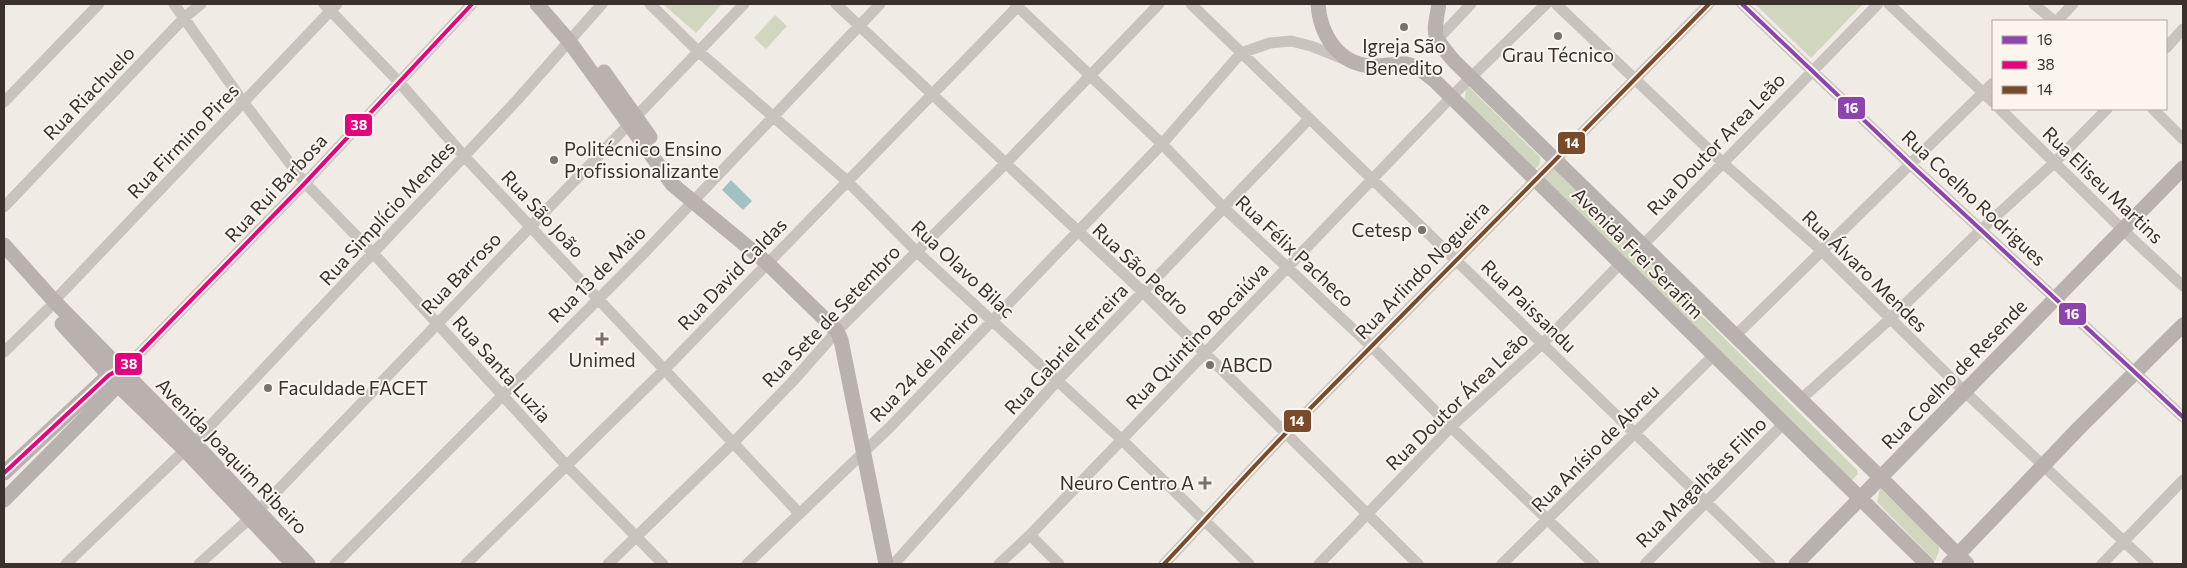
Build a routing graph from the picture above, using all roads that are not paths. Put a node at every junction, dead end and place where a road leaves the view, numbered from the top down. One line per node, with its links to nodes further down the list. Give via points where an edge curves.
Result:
1 (99, 4): 49 (street)
2 (174, 4): 27 (street, Rua Santa Luzia)
3 (201, 4): 27 (street, Rua Riachuelo)
4 (472, 4): 43 (street, Rua Rui Barbosa)
5 (537, 4): 33 (main road)
6 (551, 4): 33 (main road)
7 (602, 4): 33 (street, Rua Simplício Mendes)
8 (650, 4): 36 (street, Rua Olavo Bilac)
9 (744, 4): 36 (street, Rua Barroso)
10 (836, 4): 31 (street, Rua São Pedro)
11 (880, 4): 31 (street, Rua 13 de Maio)
12 (1017, 4): 40 (street, Rua Félix Pacheco); 46 (street, Rua David Caldas)
13 (1160, 4): 40 (street, Rua Sete de Setembro)
14 (1191, 4): 37 (street, Rua Paissandu)
15 (1318, 4): 38 (main road, Avenida Frei Serafim, via 1330,44)
16 (1439, 4): 30 (street, via 1444,15); 34 (main road, via 1435,22)
17 (1471, 4): 30 (street)
18 (1546, 4): 41 (street, Rua Quintino Bocaiúva)
19 (1556, 4): 42 (street, Rua Álvaro Mendes)
20 (1709, 4): 42 (street, Rua Arlindo Nogueira)
21 (1742, 4): 39 (street, Rua Coelho Rodrigues)
22 (1878, 4): 39 (street, Rua Doutor Area Leão)
23 (1889, 4): 45 (street)
24 (2034, 4): 28 (street)
25 (2073, 4): 29 (street)
26 (331, 6): 43 (street, Rua São João); 50 (street, Rua Firmino Pires)
27 (184, 18): 50 (street, Rua Santa Luzia); 71 (street, Rua Riachuelo)
28 (2054, 20)
29 (2056, 20)
30 (1454, 22): 34 (street)
31 (860, 26): 46 (street, Rua São Pedro); 54 (street, Rua 13 de Maio)
32 (2183, 29): 35 (street)
33 (573, 37): 56 (main road); 59 (street, Rua Simplício Mendes)
34 (1436, 41): 41 (main road, Avenida Frei Serafim)
35 (2167, 47)
36 (698, 51): 54 (street, Rua Olavo Bilac); 56 (street, Rua Barroso)
37 (1242, 53): 38 (street, via 1270,43 1290,41); 55 (street, Rua Paissandu); 58 (street, Rua 24 de Janeiro)
38 (1351, 61): 47 (main road, Avenida Frei Serafim, via 1368,66 1404,64 1419,68)
39 (1812, 70): 63 (street, Rua Doutor Area Leão); 64 (street, Rua Coelho Rodrigues)
40 (1089, 76): 58 (street, Rua Félix Pacheco); 62 (street, Rua Sete de Setembro)
41 (1471, 77): 47 (street, Rua Quintino Bocaiúva); 60 (main road, Avenida Frei Serafim)
42 (1634, 79): 60 (street, Rua Arlindo Nogueira); 63 (street, Rua Álvaro Mendes)
43 (399, 82): 59 (street, Rua São João); 69 (street, Rua Rui Barbosa)
44 (1992, 84): 45 (street)
45 (1984, 93): 48 (street); 64 (street)
46 (933, 94): 62 (street, Rua São Pedro); 68 (street, Rua David Caldas)
47 (1452, 97): 66 (main road, Avenida Frei Serafim); 67 (street, Rua Quintino Bocaiúva)
48 (1992, 101)
49 (4, 102)
50 (244, 103): 69 (street, Rua Santa Luzia); 91 (street, Rua Firmino Pires)
51 (2001, 110): 61 (street, Rua Eliseu Martins)
52 (2106, 110): 61 (street)
53 (2154, 110): 57 (street)
54 (774, 117): 68 (street, Rua Olavo Bilac); 70 (street, Rua 13 de Maio)
55 (1309, 119): 67 (street, Rua Paissandu); 72 (street, Rua Gabriel Ferreira)
56 (632, 120): 70 (main road, via 673,185); 73 (street, Rua Barroso)
57 (2183, 139)
58 (1162, 144): 72 (street, Rua Félix Pacheco); 76 (street, Rua 24 de Janeiro)
59 (464, 156): 73 (street, Rua São João); 81 (street, Rua Simplício Mendes)
60 (1554, 159): 66 (street, Rua Arlindo Nogueira); 78 (main road, Avenida Frei Serafim)
61 (2054, 162): 74 (street); 75 (street, Rua Eliseu Martins)
62 (1006, 163): 76 (street, Rua São Pedro); 80 (street, Rua Sete de Setembro)
63 (1723, 163): 78 (street, Rua Doutor Area Leão); 79 (street, Rua Álvaro Mendes)
64 (1910, 164): 74 (street, Rua Coelho Rodrigues); 79 (street)
65 (2183, 168): 75 (main road, Rua Coelho de Resende)
66 (1535, 179): 83 (street, Rua Arlindo Nogueira); 85 (main road, Avenida Frei Serafim)
67 (1372, 180): 83 (street, Rua Paissandu); 86 (street, Rua Quintino Bocaiúva)
68 (847, 181): 80 (street, Rua Olavo Bilac); 84 (street, Rua David Caldas)
69 (305, 183): 81 (street, Rua Santa Luzia); 105 (street, Rua Rui Barbosa)
70 (692, 200): 84 (main road); 90 (street, Rua 13 de Maio)
71 (4, 207)
72 (1223, 207): 86 (street, Rua Félix Pacheco); 88 (street, Rua Gabriel Ferreira)
73 (530, 227): 90 (street, Rua São João); 94 (street, Rua Barroso)
74 (1982, 229): 89 (street, Rua Coelho Rodrigues); 92 (street)
75 (2124, 231): 87 (street, Rua Eliseu Martins); 89 (main road, Rua Coelho de Resende)
76 (1077, 232): 88 (street, Rua São Pedro); 93 (street, Rua 24 de Janeiro)
77 (4, 245): 91 (main road, Avenida Joaquim Ribeiro)
78 (1643, 245): 97 (main road, Avenida Frei Serafim)
79 (1822, 251): 92 (street, Rua Álvaro Mendes); 97 (street)
80 (917, 252): 93 (street, Rua Olavo Bilac); 96 (street, Rua Sete de Setembro)
81 (373, 253): 94 (street, Rua Santa Luzia); 117 (street, Rua Simplício Mendes)
82 (4, 260): 91 (main road, Avenida Joaquim Ribeiro)
83 (1457, 261): 98 (street, Rua Paissandu); 99 (street, Rua Arlindo Nogueira)
84 (767, 263): 96 (main road); 103 (street, Rua David Caldas)
85 (1620, 264): 98 (street, Rua Doutor Área Leão); 102 (main road, Avenida Frei Serafim)
86 (1288, 267): 99 (street, Rua Félix Pacheco); 101 (street, Rua Quintino Bocaiúva)
87 (2183, 286)
88 (1142, 292): 101 (street, Rua São Pedro); 106 (street, Rua Gabriel Ferreira)
89 (2056, 298): 104 (street, Rua Coelho Rodrigues); 107 (main road, Rua Coelho de Resende)
90 (598, 299): 103 (street, Rua São João); 108 (street, Rua 13 de Maio)
91 (51, 305): 100 (street, Rua Firmino Pires); 105 (main road, Avenida Joaquim Ribeiro)
92 (1890, 319): 107 (street, Rua Álvaro Mendes); 109 (street)
93 (993, 320): 106 (street, Rua Olavo Bilac); 118 (street, Rua 24 de Janeiro)
94 (437, 322): 108 (street, Rua Santa Luzia); 127 (street, Rua Barroso)
95 (2183, 325): 104 (main road)
96 (837, 331): 116 (street, Rua Sete de Setembro); 118 (main road)
97 (1734, 337): 109 (main road, Avenida Frei Serafim)
98 (1543, 343): 112 (street, Rua Doutor Área Leão); 113 (street, Rua Paissandu)
99 (1372, 347): 112 (street, Rua Félix Pacheco); 114 (street, Rua Arlindo Nogueira)
100 (4, 352)
101 (1203, 353): 114 (street, Rua São Pedro); 115 (street, Rua Quintino Bocaiúva)
102 (1713, 356): 111 (main road, Avenida Frei Serafim); 113 (street, Rua Anísio de Abreu)
103 (665, 369): 116 (street, Rua São João); 119 (street, Rua David Caldas)
104 (2136, 373): 110 (street, Rua Coelho Rodrigues); 120 (main road)
105 (116, 376): 117 (main road, Avenida Joaquim Ribeiro); 121 (main road); 125 (main road)
106 (1057, 382): 115 (street, Rua Olavo Bilac); 146 (street, Rua Gabriel Ferreira)
107 (1964, 391): 120 (street, Rua Álvaro Mendes); 122 (main road, Rua Coelho de Resende)
108 (503, 395): 119 (street, Rua Santa Luzia); 140 (street, Rua 13 de Maio)
109 (1800, 400): 122 (main road, Avenida Frei Serafim)
110 (2183, 417)
111 (1783, 424): 124 (main road, Avenida Frei Serafim); 126 (street, Rua Magalhães Filho)
112 (1452, 427): 129 (street, Rua Doutor Área Leão); 130 (street, Rua Félix Pacheco)
113 (1635, 432): 126 (street, Rua Paissandu); 130 (street, Rua Anísio de Abreu)
114 (1286, 433): 129 (street, Rua São Pedro); 131 (street, Rua Arlindo Nogueira)
115 (1122, 440): 131 (street, Rua Olavo Bilac); 132 (street, Rua Quintino Bocaiúva)
116 (734, 442): 128 (street, Rua São João); 133 (street, Rua Sete de Setembro)
117 (190, 447): 127 (main road, Avenida Joaquim Ribeiro); 136 (street, Rua Simplício Mendes)
118 (863, 455): 128 (street, Rua 24 de Janeiro); 145 (main road)
119 (566, 464): 133 (street, Rua Santa Luzia); 141 (street, Rua David Caldas)
120 (2043, 467): 134 (street, Rua Álvaro Mendes); 135 (main road)
121 (4, 473)
122 (1881, 478): 124 (main road, Rua Coelho de Resende); 135 (main road, Avenida Frei Serafim)
123 (2183, 480): 134 (street)
124 (1860, 499): 157 (main road, Rua Coelho de Resende); 158 (main road, Avenida Frei Serafim)
125 (4, 500)
126 (1706, 502): 155 (street, Rua Magalhães Filho); 156 (street, Rua Paissandu)
127 (254, 514): 137 (street, Rua Barroso); 138 (main road, Avenida Joaquim Ribeiro); 139 (main road, Avenida Joaquim Ribeiro)
128 (799, 514): 144 (street, Rua 24 de Janeiro)
129 (1367, 515): 151 (street, Rua Doutor Área Leão); 152 (street, Rua São Pedro)
130 (1549, 518): 153 (street, Rua Anísio de Abreu); 154 (street, Rua Félix Pacheco)
131 (1205, 521): 149 (street, Rua Arlindo Nogueira); 150 (street, Rua Olavo Bilac)
132 (1030, 535): 147 (street, Rua Quintino Bocaiúva); 148 (street)
133 (637, 537): 142 (street, Rua Sete de Setembro); 143 (street, Rua Santa Luzia)
134 (2124, 542): 159 (street); 160 (street, Rua Álvaro Mendes)
135 (1958, 561)
136 (66, 564)
137 (199, 564)
138 (293, 564)
139 (308, 564)
140 (335, 564)
141 (466, 564)
142 (608, 564)
143 (663, 564)
144 (747, 564)
145 (886, 564)
146 (894, 564)
147 (999, 564)
148 (1059, 564)
149 (1164, 564)
150 (1249, 564)
151 (1319, 564)
152 (1418, 564)
153 (1502, 564)
154 (1594, 564)
155 (1645, 564)
156 (1770, 564)
157 (1796, 564)
158 (1927, 564)
159 (2102, 564)
160 (2148, 564)

